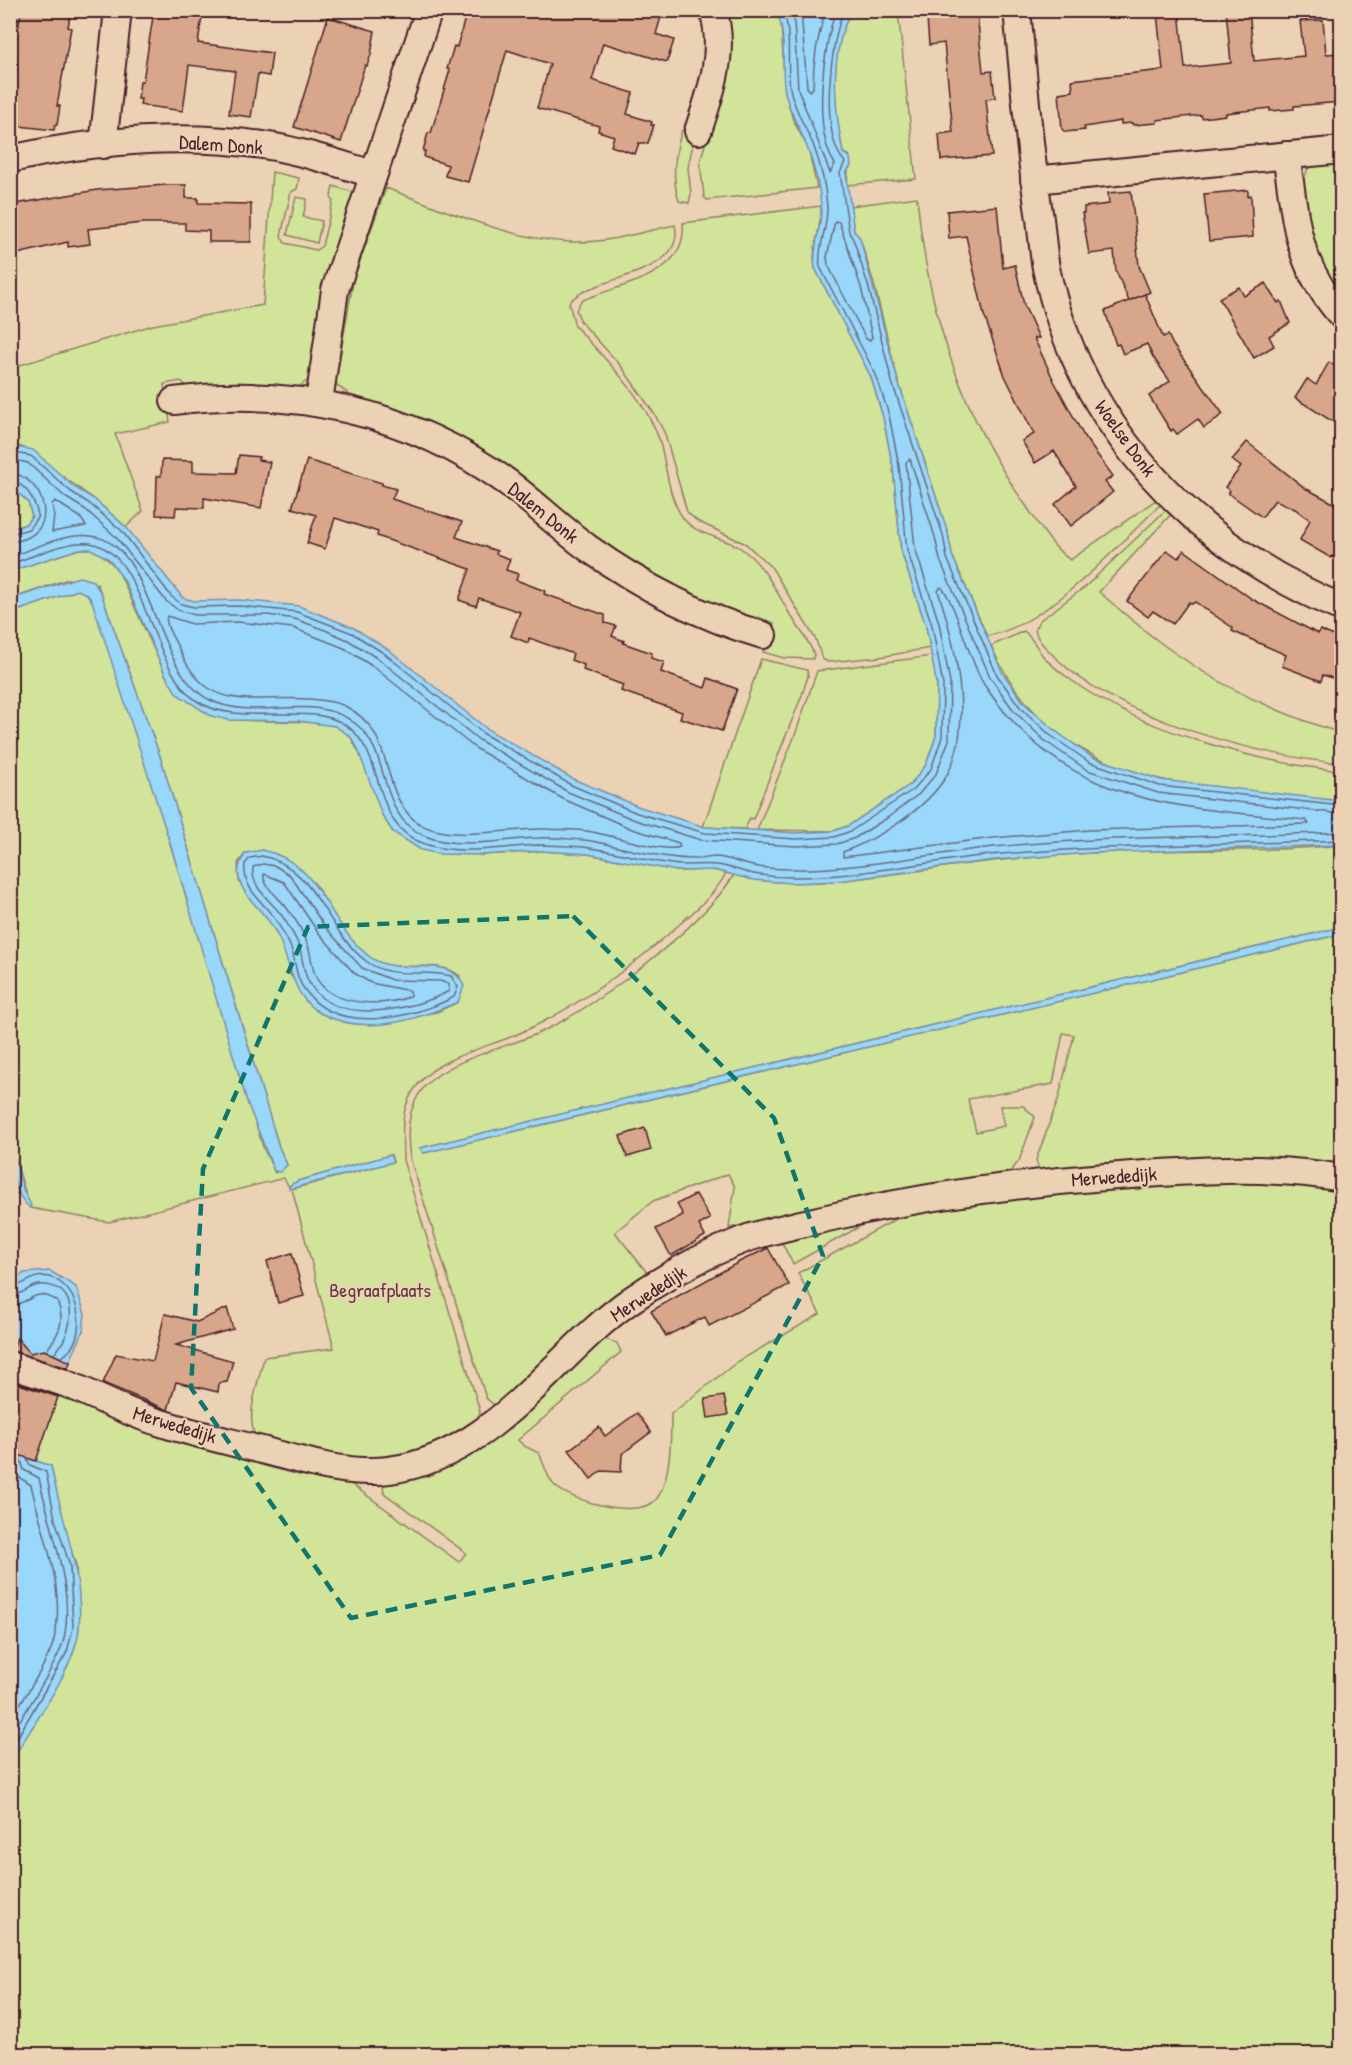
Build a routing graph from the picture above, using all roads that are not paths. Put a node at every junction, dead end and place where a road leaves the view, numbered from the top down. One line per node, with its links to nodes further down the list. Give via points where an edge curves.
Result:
1 (118, 10): 6 (street)
2 (429, 10): 10 (street)
3 (713, 10): 5 (street, via 718,54)
4 (1017, 10): 11 (street, Woelse Donk)
5 (698, 131)
6 (103, 145): 9 (street, Dalem Donk); 10 (street, Dalem Donk, via 216,140 275,147)
7 (1341, 150): 8 (street)
8 (1286, 155): 11 (street); 12 (street, via 1303,257)
9 (10, 159)
10 (372, 174): 14 (street, via 335,290)
11 (1034, 180): 15 (street, Woelse Donk, via 1046,268 1059,310 1070,344 1110,423 1171,498 1203,526 1281,581)
12 (1341, 316)
13 (174, 401): 14 (street, Dalem Donk, via 250,396)
14 (319, 402): 16 (street, Dalem Donk, via 390,422 451,448 506,482 587,547 627,573 713,618)
15 (1341, 608)
16 (763, 635)
17 (1341, 1178): 18 (street, Merwededijk, via 1230,1170 1013,1184 893,1203 747,1239 689,1266 630,1301 490,1428 445,1454 400,1468 366,1471 306,1462 156,1422)
18 (10, 1365)

